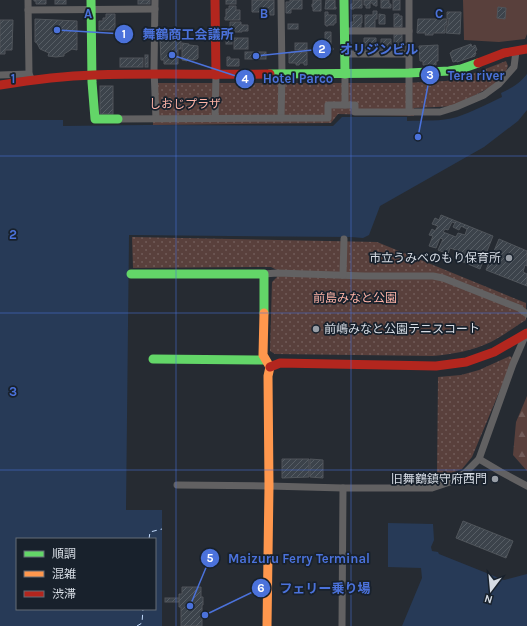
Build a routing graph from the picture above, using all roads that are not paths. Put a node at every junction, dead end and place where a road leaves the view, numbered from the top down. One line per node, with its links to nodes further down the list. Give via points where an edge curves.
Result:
1 (28, 0): 9 (street)
2 (155, 0): 8 (street)
3 (215, 0): 21 (street)
4 (281, 0): 22 (street)
5 (344, 0): 10 (street)
6 (409, 0): 11 (street)
7 (91, 5): 8 (street); 9 (street); 20 (street)
8 (155, 8): 17 (street)
9 (28, 10): 23 (street)
10 (344, 31): 11 (street); 14 (street)
11 (409, 31): 15 (street)
12 (527, 49): 13 (street)
13 (516, 51): 16 (street, via 461,69); 26 (street, via 514,67 499,84 484,95 440,112)
14 (345, 54): 15 (street); 18 (street)
15 (409, 54): 16 (street)
16 (409, 73): 18 (street); 26 (street)
17 (154, 74): 20 (street); 21 (street); 27 (street)
18 (345, 74): 22 (street); 25 (street)
19 (0, 75): 23 (street)
20 (92, 75): 23 (street); 30 (street, via 95,119)
21 (216, 75): 22 (street); 28 (street)
22 (282, 75): 29 (street)
23 (30, 77): 24 (street)
24 (0, 85)
25 (345, 105): 26 (street, via 355,105 355,112); 29 (street, via 328,105 328,118)
26 (409, 112)
27 (156, 118): 28 (street); 30 (street)
28 (215, 118): 29 (street)
29 (281, 118)
30 (118, 119)
31 (344, 239): 34 (street)
32 (131, 274): 33 (street)
33 (264, 274): 34 (street); 38 (street, via 263,355)
34 (343, 275): 35 (street, via 443,278 519,308)
35 (527, 314)
36 (526, 334): 38 (street, via 494,352 466,362 436,366); 39 (street)
37 (153, 359): 38 (street)
38 (268, 363): 41 (street)
39 (479, 459): 42 (street); 43 (street, via 465,474 432,488)
40 (177, 485): 41 (street)
41 (269, 486): 43 (street); 44 (street)
42 (527, 486)
43 (343, 488): 45 (street)
44 (267, 626)
45 (342, 626)

